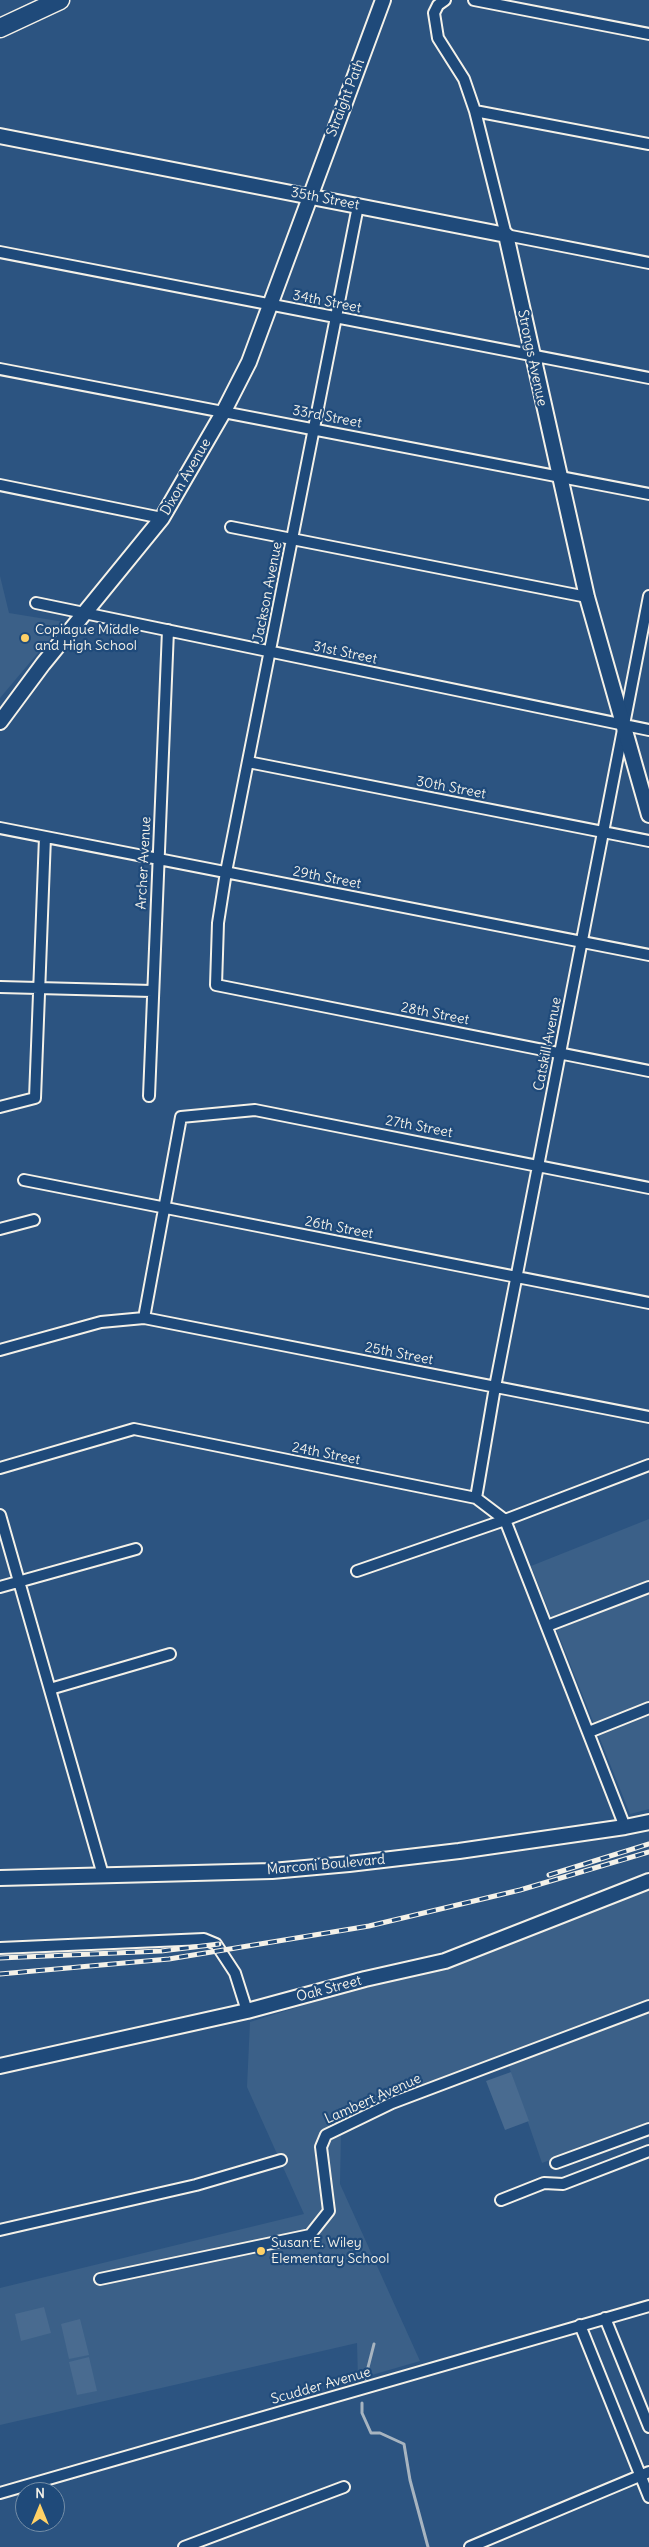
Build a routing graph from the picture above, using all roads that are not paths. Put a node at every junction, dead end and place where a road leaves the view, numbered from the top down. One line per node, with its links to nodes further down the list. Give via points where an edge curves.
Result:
1 (60, 0): 5 (highway)
2 (383, 0): 10 (street, Straight Path)
3 (445, 0): 7 (street, Strongs Avenue, via 434,13 438,38 464,79)
4 (474, 0): 6 (street)
5 (0, 28)
6 (649, 34)
7 (475, 111): 9 (street); 12 (street, Strongs Avenue)
8 (1, 140): 10 (street, 35th Street)
9 (649, 144)
10 (309, 196): 11 (street, 35th Street); 15 (street, Dixon Avenue)
11 (358, 206): 12 (street, 35th Street); 16 (street, Jackson Avenue)
12 (506, 234): 14 (street, 35th Street); 17 (street, Strongs Avenue)
13 (0, 252): 15 (street, 34th Street)
14 (649, 263)
15 (270, 305): 16 (street, 34th Street); 20 (street, Dixon Avenue, via 249,362)
16 (334, 317): 17 (street, 34th Street); 21 (street, Jackson Avenue)
17 (532, 355): 19 (street, 34th Street); 22 (street, Strongs Avenue)
18 (0, 369): 20 (street, 33rd Street)
19 (649, 378)
20 (224, 411): 21 (street, 33rd Street); 25 (street, Dixon Avenue)
21 (314, 428): 22 (street, 33rd Street); 27 (street, Jackson Avenue)
22 (558, 476): 24 (street, 33rd Street); 29 (street, Strongs Avenue)
23 (0, 485): 25 (street)
24 (649, 494)
25 (162, 518): 32 (street, Dixon Avenue)
26 (231, 528): 27 (street)
27 (292, 540): 29 (street); 34 (street, Jackson Avenue)
28 (649, 596): 31 (street, Catskill Avenue)
29 (587, 597): 36 (street, Strongs Avenue)
30 (36, 604): 32 (street, 31st Street)
31 (648, 608): 36 (street, Catskill Avenue)
32 (86, 614): 33 (street, 31st Street); 35 (street, Dixon Avenue)
33 (168, 630): 34 (street, 31st Street); 44 (street, Archer Avenue)
34 (270, 651): 36 (street, 31st Street); 38 (street, Jackson Avenue)
35 (0, 722)
36 (623, 725): 37 (street, 31st Street); 39 (street, Strongs Avenue); 41 (street, Catskill Avenue)
37 (649, 730)
38 (248, 762): 41 (street, 30th Street); 45 (street, Jackson Avenue)
39 (649, 815)
40 (0, 828): 42 (street, 29th Street)
41 (603, 832): 43 (street, 30th Street); 46 (street, Catskill Avenue)
42 (45, 837): 44 (street, 29th Street); 50 (street)
43 (649, 841)
44 (158, 859): 45 (street, 29th Street); 51 (street, Archer Avenue)
45 (226, 872): 46 (street, 29th Street); 48 (street, Jackson Avenue, via 218,923)
46 (582, 942): 47 (street, 29th Street); 52 (street, Catskill Avenue)
47 (649, 955)
48 (216, 985): 52 (street, 28th Street)
49 (0, 987): 50 (street)
50 (40, 988): 51 (street); 55 (street, via 35,1098)
51 (152, 991): 54 (street, Archer Avenue)
52 (560, 1053): 53 (street, 28th Street); 56 (street, Catskill Avenue)
53 (649, 1071)
54 (149, 1096)
55 (0, 1107)
56 (538, 1164): 58 (street, 27th Street); 59 (street, 27th Street, via 255,1110 181,1117); 62 (street, Catskill Avenue)
57 (24, 1180): 59 (street, 26th Street)
58 (649, 1188)
59 (165, 1208): 62 (street, 26th Street); 64 (street)
60 (34, 1220): 61 (street)
61 (0, 1229)
62 (516, 1276): 63 (street, 26th Street); 66 (street, Catskill Avenue)
63 (649, 1303)
64 (144, 1318): 65 (street, 25th Street, via 101,1322); 66 (street, 25th Street)
65 (0, 1350)
66 (495, 1387): 67 (street, 25th Street); 70 (street, Catskill Avenue)
67 (649, 1417)
68 (649, 1465): 72 (street)
69 (0, 1468): 70 (street, 24th Street, via 134,1429)
70 (476, 1498): 72 (street, 24th Street)
71 (0, 1515): 75 (street)
72 (505, 1520): 74 (street); 78 (street)
73 (136, 1549): 75 (street)
74 (357, 1571)
75 (19, 1582): 76 (street); 80 (street)
76 (0, 1587)
77 (649, 1587): 78 (street)
78 (547, 1626): 82 (street)
79 (170, 1654): 80 (street)
80 (50, 1689): 85 (street)
81 (649, 1708): 82 (street)
82 (589, 1732): 84 (street)
83 (649, 1822): 84 (street, Marconi Boulevard)
84 (625, 1827): 85 (street, Marconi Boulevard, via 349,1864 272,1871)
85 (103, 1875): 86 (street, Marconi Boulevard)
86 (0, 1878)
87 (648, 1884): 90 (street, Oak Street, via 445,1961)
88 (0, 1948): 90 (street, via 204,1939 216,1944 235,1973)
89 (649, 2006): 98 (street, Lambert Avenue, via 392,2103 326,2135 322,2147 329,2211 310,2235)
90 (247, 2011): 91 (street, Oak Street)
91 (0, 2066)
92 (649, 2129): 95 (street)
93 (649, 2151): 96 (street, via 563,2184 544,2183)
94 (280, 2160): 97 (street, via 196,2184)
95 (556, 2163)
96 (501, 2200)
97 (0, 2230)
98 (100, 2278)
99 (649, 2306): 100 (street, Scudder Avenue)
100 (605, 2318): 101 (street, Scudder Avenue); 102 (street)
101 (580, 2325): 103 (street); 105 (street, Scudder Avenue)
102 (649, 2427)
103 (645, 2474): 106 (street); 108 (street)
104 (344, 2487): 107 (street)
105 (0, 2493)
106 (649, 2497)
107 (184, 2547)
108 (470, 2547)

